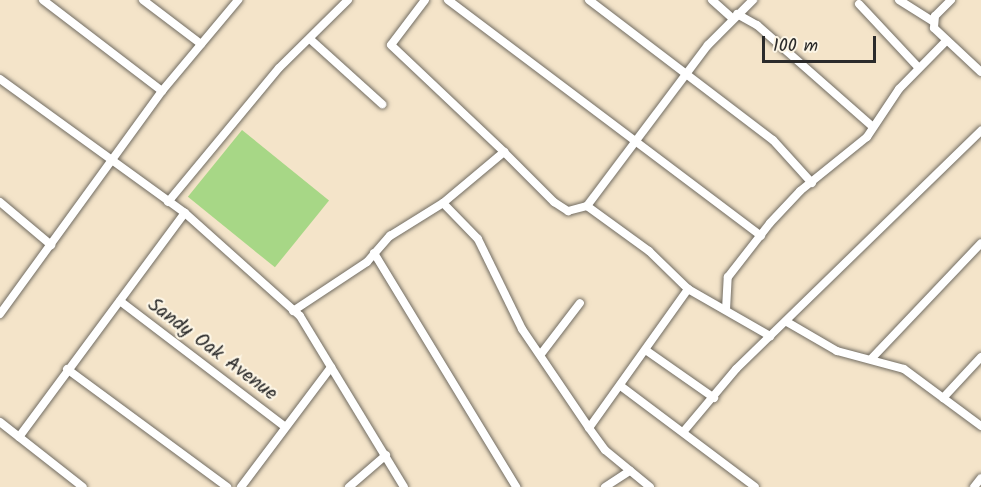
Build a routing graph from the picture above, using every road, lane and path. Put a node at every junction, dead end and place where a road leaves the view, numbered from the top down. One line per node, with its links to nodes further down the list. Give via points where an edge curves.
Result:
1 (43, 0): 22 (street)
2 (143, 0): 17 (street)
3 (238, 0): 17 (street)
4 (348, 0): 15 (street)
5 (425, 0): 27 (street, via 391,45)
6 (448, 0): 26 (street)
7 (589, 0): 20 (street)
8 (712, 0): 13 (street)
9 (753, 0): 13 (street)
10 (899, 0): 14 (street)
11 (951, 0): 14 (street, via 940,7)
12 (859, 4): 18 (street)
13 (734, 16): 20 (street); 24 (street, via 757,25)
14 (933, 22): 16 (street)
15 (311, 40): 23 (street); 31 (street, via 205,152)
16 (945, 42): 18 (street); 19 (street)
17 (201, 44): 22 (street)
18 (918, 67): 24 (street)
19 (981, 72)
20 (686, 74): 26 (street); 29 (street, via 773,140)
21 (0, 79): 28 (street)
22 (162, 91): 28 (street)
23 (382, 104)
24 (873, 127): 29 (street)
25 (981, 131): 45 (street, via 922,182)
26 (637, 137): 33 (street); 35 (street)
27 (504, 152): 32 (street); 33 (street, via 568,211)
28 (113, 158): 31 (street); 37 (street)
29 (812, 183): 35 (street)
30 (0, 202): 37 (street)
31 (168, 202): 34 (street)
32 (443, 203): 38 (street); 48 (street, via 478,239 522,329)
33 (587, 206): 39 (street, via 649,251)
34 (185, 213): 40 (street); 42 (street)
35 (761, 236): 43 (street, via 728,277)
36 (981, 243): 50 (street)
37 (51, 245): 44 (street)
38 (374, 253): 42 (street); 70 (street)
39 (688, 289): 43 (street); 47 (street)
40 (120, 301): 52 (street); 58 (street, Sandy Oak Avenue)
41 (580, 303): 48 (street)
42 (293, 310): 51 (street)
43 (726, 310): 46 (street)
44 (0, 314)
45 (787, 322): 46 (street); 50 (street, via 837,351)
46 (770, 336): 54 (street)
47 (647, 351): 53 (street); 54 (street)
48 (541, 354): 59 (street)
49 (981, 357): 55 (street)
50 (872, 358): 55 (street, via 904,369)
51 (331, 367): 58 (street); 62 (street)
52 (67, 369): 61 (street); 66 (street)
53 (622, 387): 59 (street); 60 (street)
54 (714, 398): 60 (street)
55 (943, 398): 57 (street)
56 (0, 422): 61 (street)
57 (979, 422)
58 (283, 425): 67 (street)
59 (589, 428): 63 (street)
60 (684, 431): 73 (street)
61 (18, 437): 65 (street)
62 (386, 455): 68 (street); 69 (street)
63 (630, 471): 71 (street); 72 (street)
64 (981, 478): 74 (street)
65 (83, 487)
66 (227, 487)
67 (241, 487)
68 (349, 487)
69 (404, 487)
70 (516, 487)
71 (605, 487)
72 (650, 487)
73 (754, 487)
74 (974, 487)

